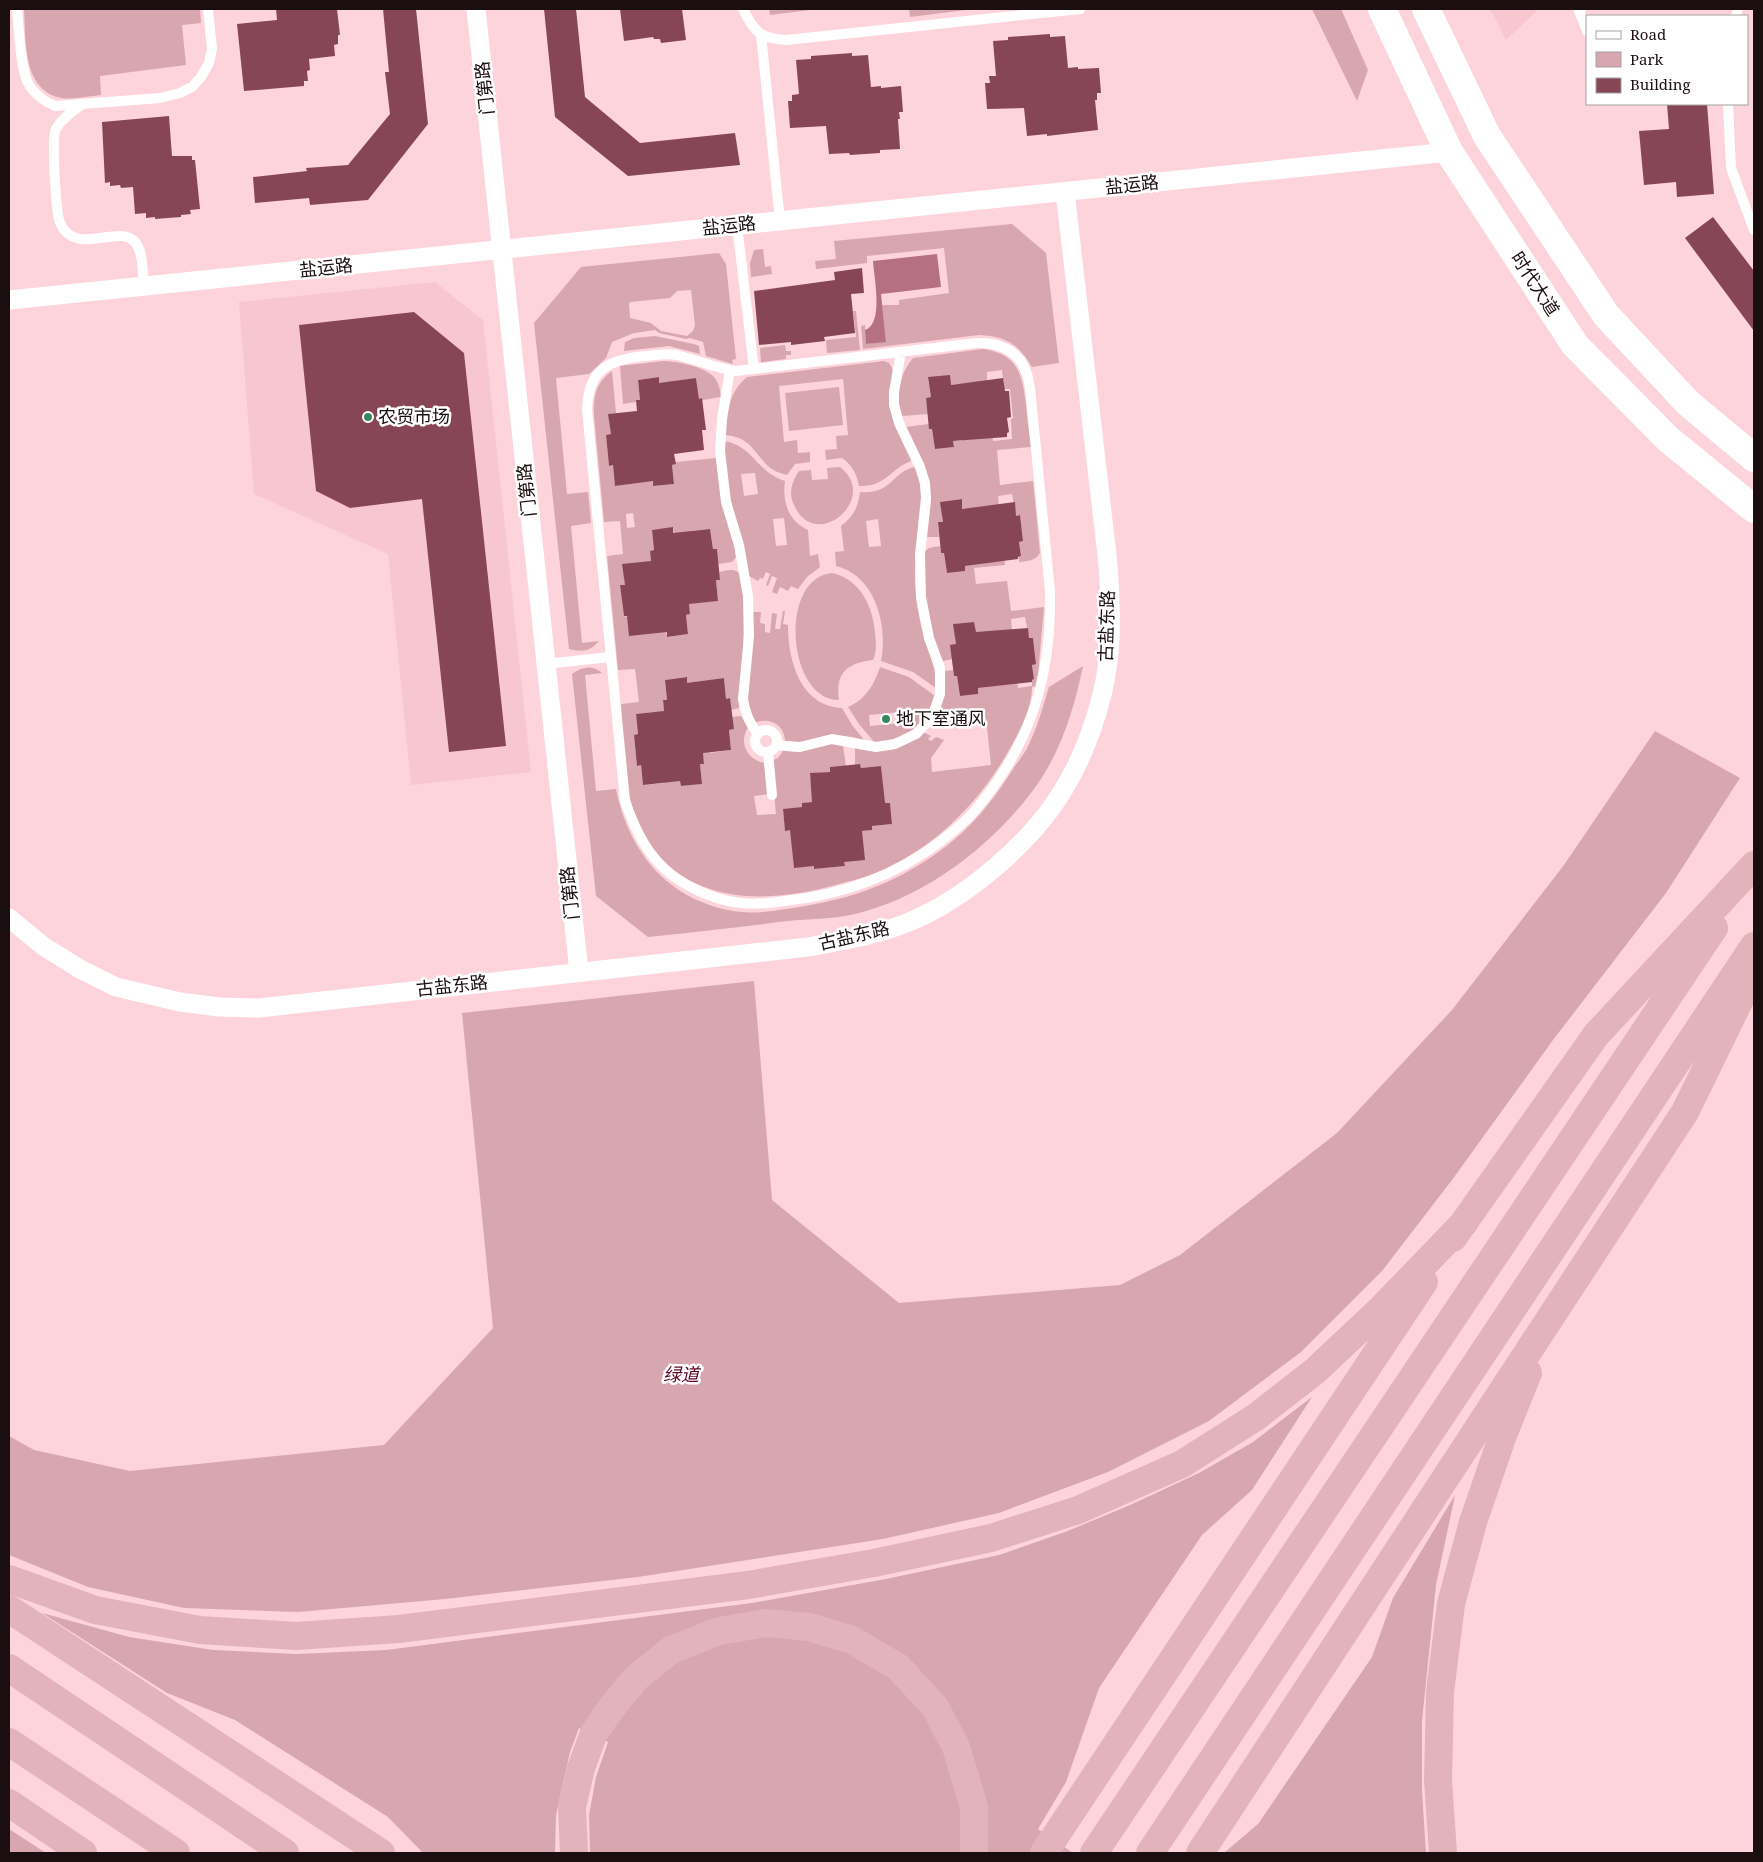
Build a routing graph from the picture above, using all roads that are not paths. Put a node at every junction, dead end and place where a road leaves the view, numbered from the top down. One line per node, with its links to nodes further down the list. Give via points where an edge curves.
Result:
1 (17, 9): 11 (lane, via 28,83 55,106)
2 (208, 9): 11 (lane, via 212,49 209,63 192,87 160,98)
3 (476, 9): 18 (street, 门第路)
4 (743, 9): 10 (lane)
5 (1080, 9): 10 (lane, via 798,39 767,38)
6 (1382, 9): 13 (main road, 时代大道)
7 (1426, 9): 24 (main road, via 1487,136 1606,315 1688,403)
8 (1581, 9): 9 (lane)
9 (1586, 28)
10 (761, 34): 15 (lane)
11 (81, 104): 19 (lane, via 55,129 53,145 59,220 67,234 76,240 120,236 135,241 140,251)
12 (1728, 105): 17 (lane, via 1732,168)
13 (1449, 152): 14 (street, 盐运路); 25 (main road, 时代大道, via 1575,344 1668,439)
14 (1065, 192): 15 (street, 盐运路); 35 (street, 古盐东路, via 1108,560 1111,618 1108,663 1098,708 1066,786 1043,820 979,882 904,924 861,937 808,947)
15 (780, 221): 16 (street, 盐运路)
16 (738, 225): 18 (street, 盐运路); 22 (lane)
17 (1754, 230)
18 (502, 249): 19 (street, 盐运路); 27 (street, 门第路)
19 (144, 286): 20 (street, 盐运路)
20 (9, 300)
21 (901, 352): 22 (lane); 26 (lane, via 990,342 1011,351 1022,361 1028,374 1050,591 1049,645 1040,692 1021,743 997,783 971,815 908,863 865,884 839,892 807,899 752,904 727,901 691,887 661,866 632,824 622,780); 29 (lane, via 894,405 925,483 920,597 940,668 940,694 927,722 916,734 895,744 876,747 832,739 800,748)
22 (754, 369): 23 (lane)
23 (730, 370): 26 (lane, via 676,355 655,355 614,361 600,371 592,383 587,396 587,410); 28 (lane, via 720,451 726,502 739,545 748,596 744,709)
24 (1754, 458)
25 (1754, 509)
26 (610, 657): 27 (lane)
27 (546, 664): 35 (street, 门第路)
28 (758, 734): 29 (lane, via 755,740 762,752); 29 (lane, via 764,730 771,732 776,737)
29 (772, 748): 30 (lane)
30 (772, 794)
31 (1754, 867): 36 (highway, via 1596,1035); 50 (highway)
32 (9, 918): 35 (street, 古盐东路, via 80,970 116,987 180,1002 219,1007 259,1008)
33 (1754, 946): 51 (highway)
34 (1754, 970): 37 (highway, via 1685,1112)
35 (579, 972)
36 (1464, 1223): 38 (highway, via 1380,1310 1256,1417 1182,1464 1078,1510 991,1538 748,1585 398,1629 296,1636 200,1630 95,1610); 43 (highway)
37 (1552, 1315): 52 (highway); 53 (highway, via 1503,1435 1473,1522 1451,1604 1440,1692 1438,1780)
38 (9, 1579)
39 (9, 1609): 47 (highway)
40 (9, 1668): 46 (highway)
41 (9, 1742): 45 (highway)
42 (9, 1802): 44 (highway)
43 (1049, 1846)
44 (83, 1853)
45 (176, 1853)
46 (286, 1853)
47 (381, 1853)
48 (574, 1853): 49 (highway, via 572,1807 581,1768 594,1733 636,1678 671,1650 719,1631 766,1623 810,1627 852,1640 898,1667 935,1708 956,1746 974,1807)
49 (974, 1853)
50 (1094, 1853)
51 (1150, 1853)
52 (1200, 1853)
53 (1443, 1853)

